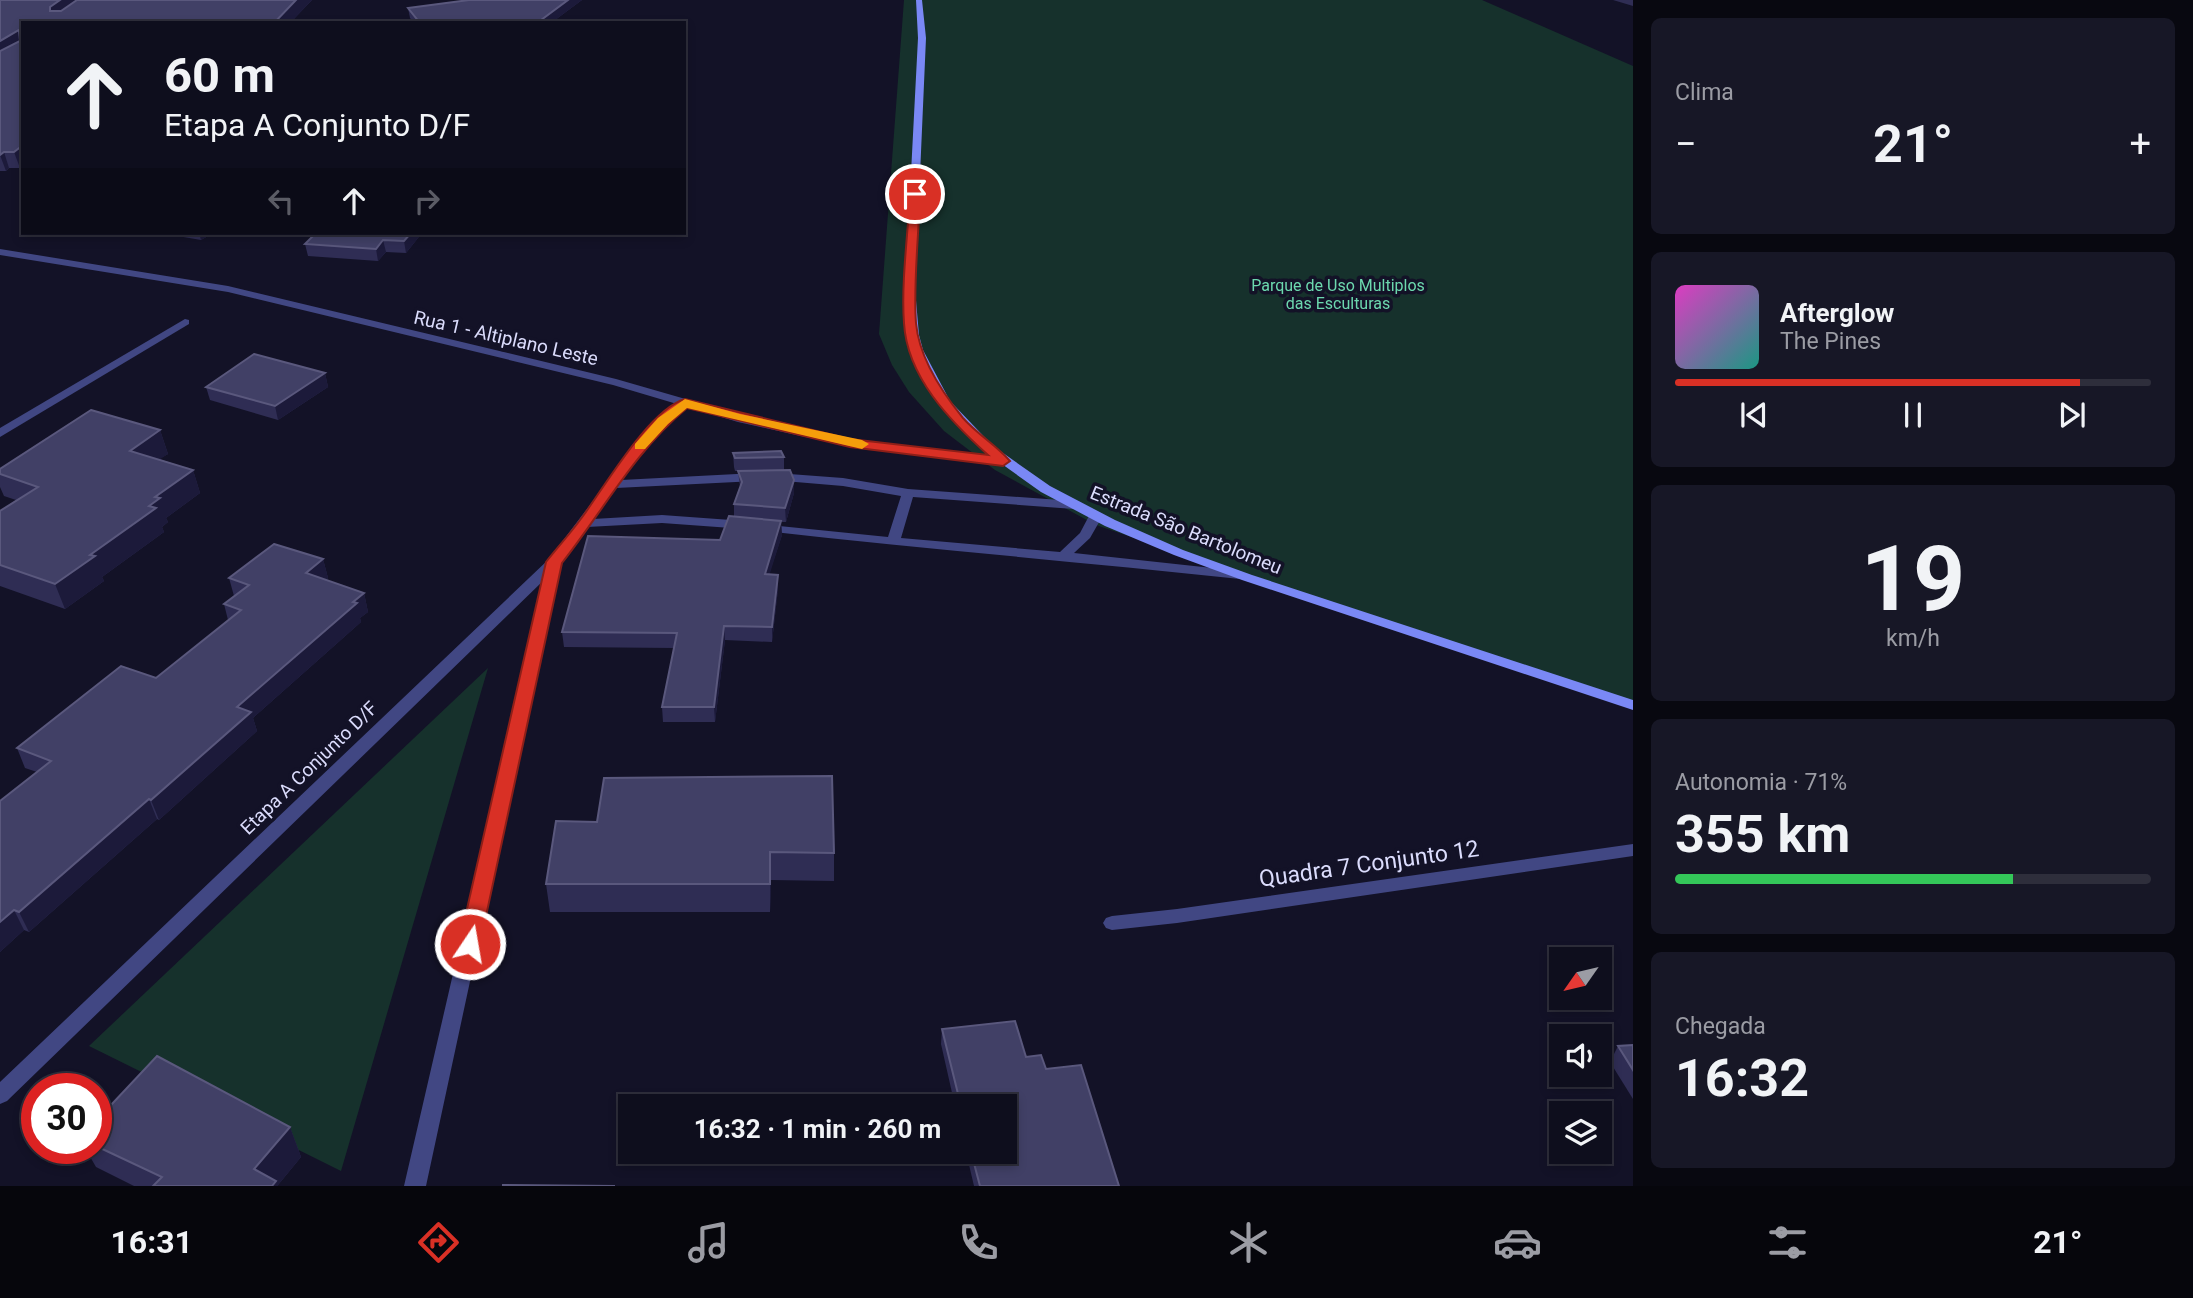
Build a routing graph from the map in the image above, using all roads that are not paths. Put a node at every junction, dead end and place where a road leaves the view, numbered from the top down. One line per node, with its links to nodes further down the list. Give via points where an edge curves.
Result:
1 (919, 0): 6 (street, Estrada São Bartolomeu, via 922,38 910,324 927,375 941,398 961,424)
2 (0, 252): 4 (street, Rua 1 - Altiplano Leste, via 228,289 616,382)
3 (185, 321): 5 (street)
4 (685, 403): 6 (street, Rua 1 - Altiplano Leste, via 850,443); 7 (street, Etapa A Conjunto D/F, via 631,456)
5 (0, 433)
6 (1003, 461): 9 (street, Estrada São Bartolomeu)
7 (614, 484): 8 (street, via 773,476); 11 (street, Etapa A Conjunto D/F)
8 (908, 493): 9 (street); 12 (street)
9 (1074, 505): 10 (street, Estrada São Bartolomeu)
10 (1095, 517): 13 (street, via 1085,535); 15 (street, Estrada São Bartolomeu)
11 (585, 523): 12 (street, via 662,519); 14 (street, Etapa A Conjunto D/F)
12 (893, 541): 13 (street)
13 (1063, 556): 15 (street)
14 (554, 562): 19 (street, Etapa A Conjunto D/F); 20 (street)
15 (1240, 575): 16 (street, Estrada São Bartolomeu)
16 (1633, 705)
17 (1633, 850): 18 (street, Quadra 7 Conjunto 12)
18 (1112, 923)
19 (0, 1095)
20 (415, 1186)

